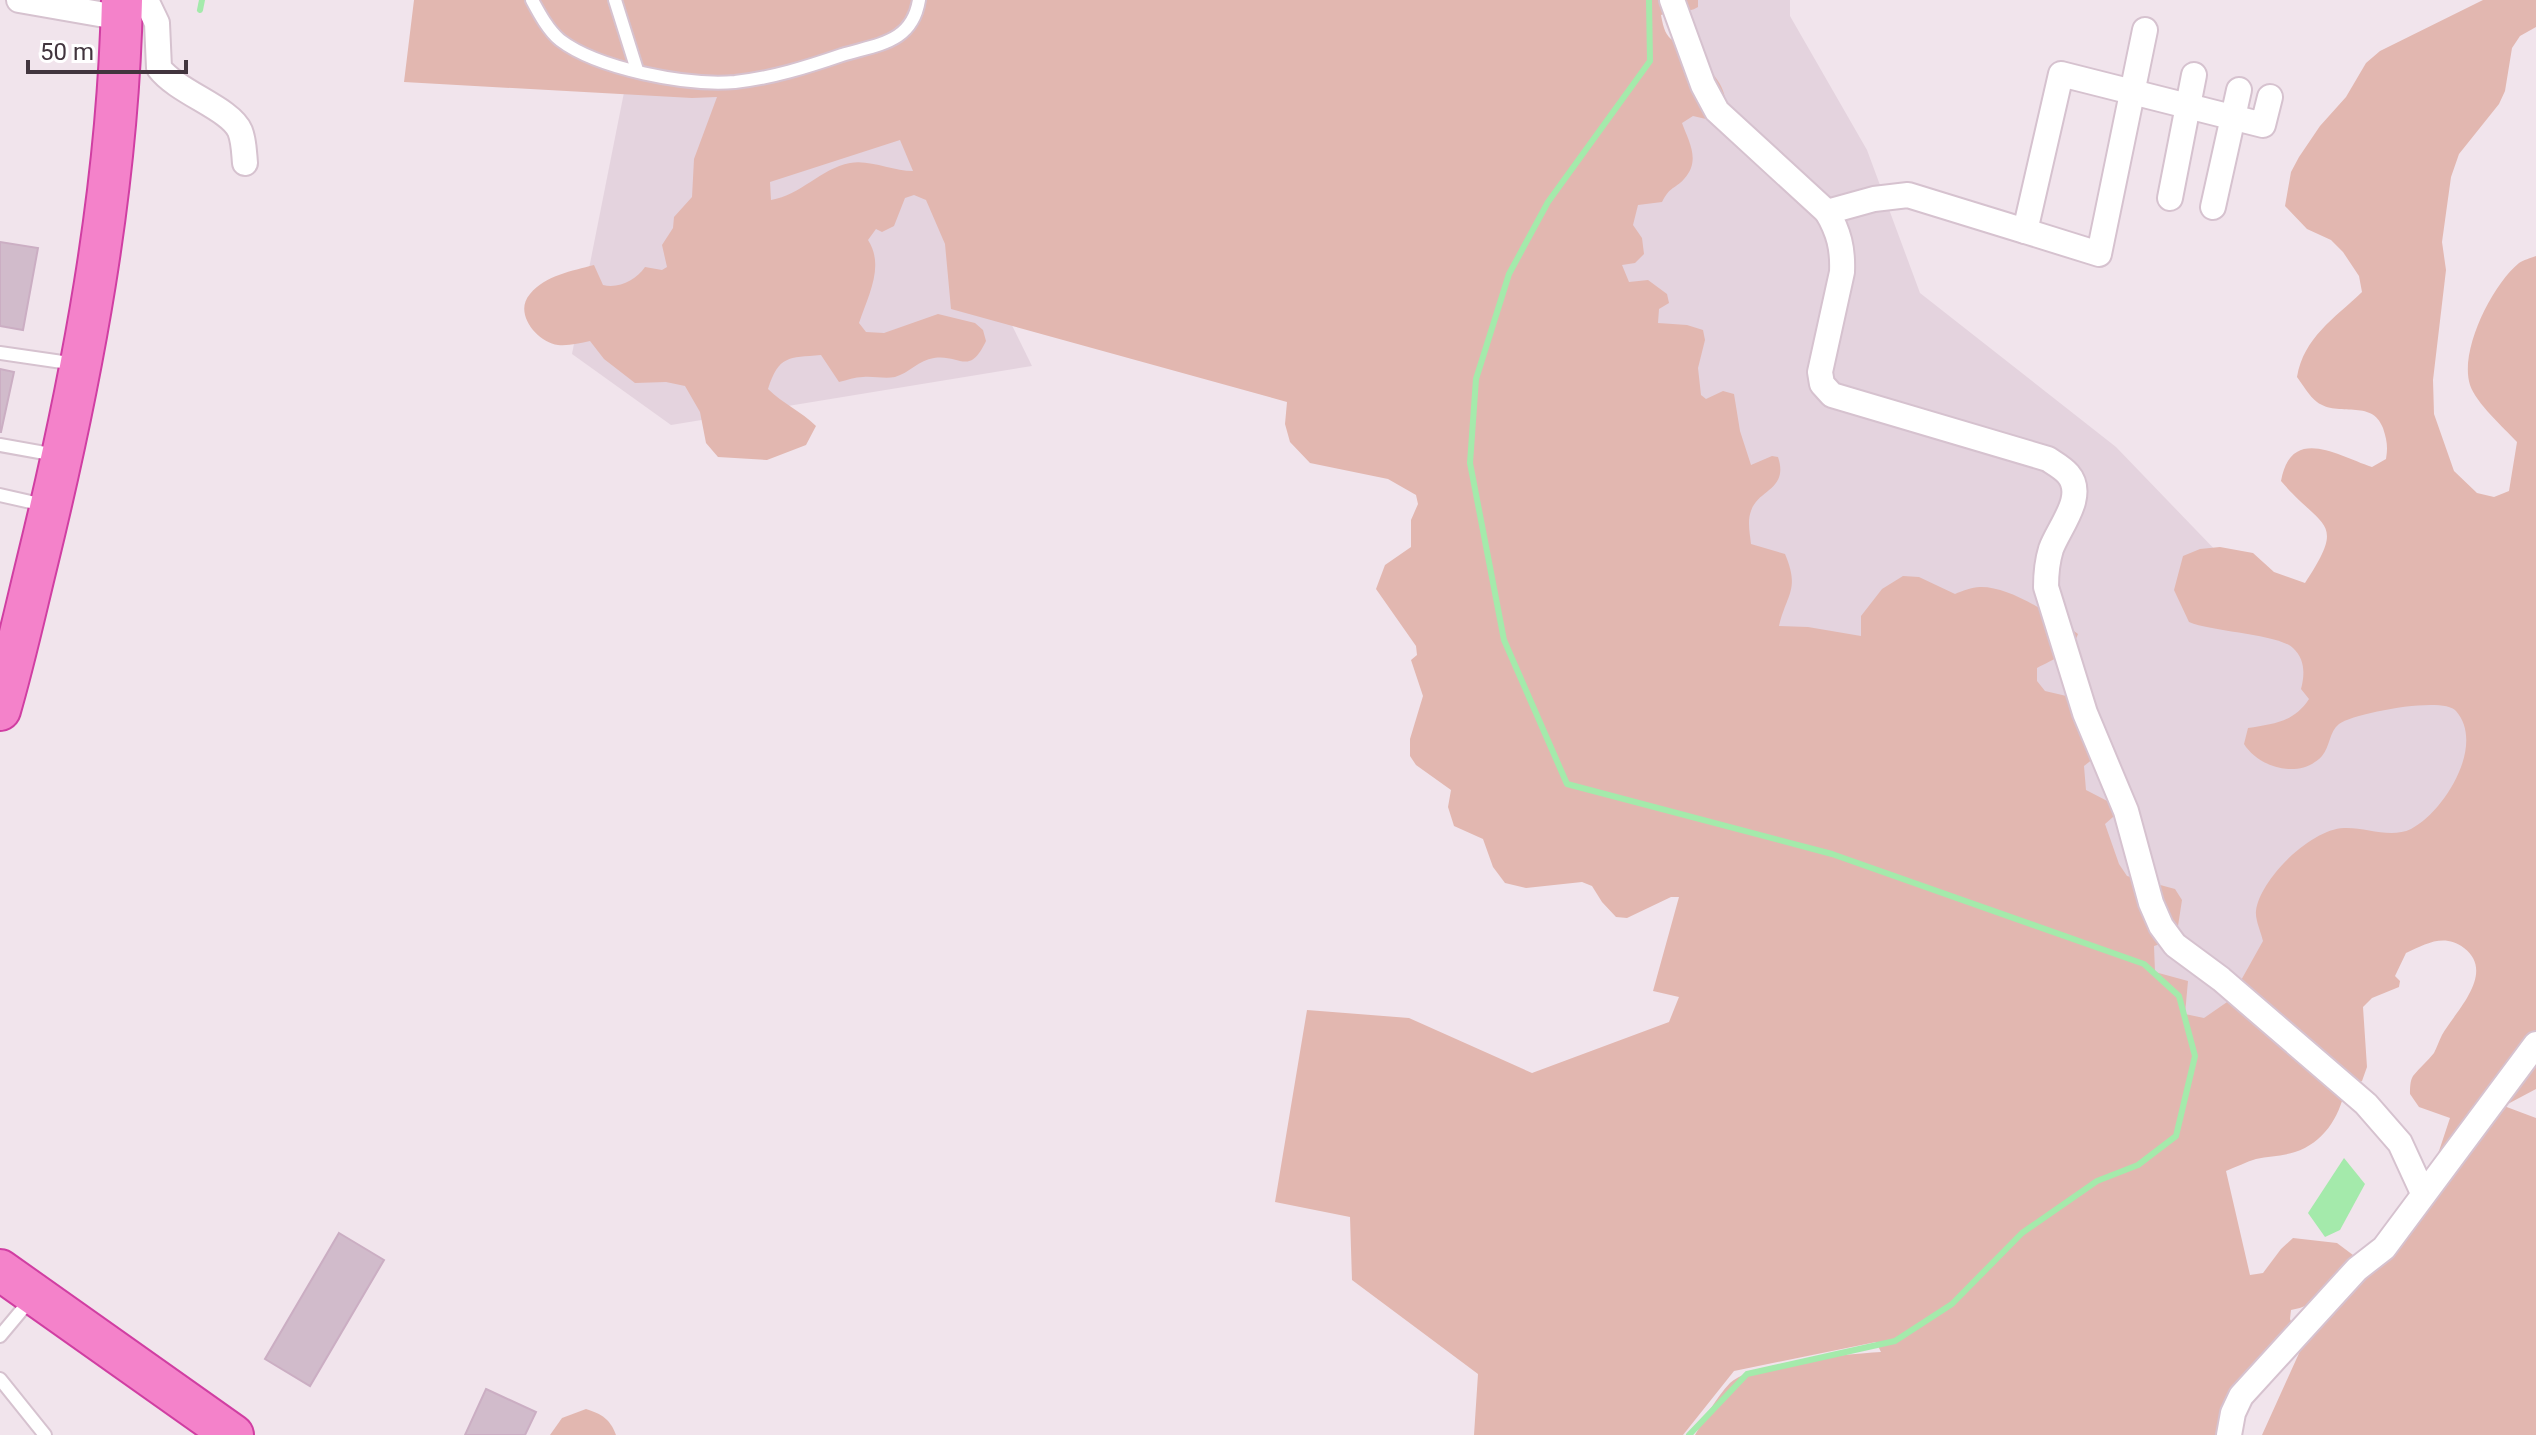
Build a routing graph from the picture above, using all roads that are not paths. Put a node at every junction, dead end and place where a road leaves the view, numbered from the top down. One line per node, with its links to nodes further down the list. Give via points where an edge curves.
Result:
1 (19, 0): 6 (street)
2 (532, 0): 8 (lane, via 558,38 588,56)
3 (615, 0): 8 (lane)
4 (919, 0): 8 (lane, via 913,25 896,38 793,71 734,82 663,78)
5 (1672, 0): 18 (street, via 1717,111)
6 (130, 6): 15 (street, via 157,23 159,68 175,85 231,118 239,129); 21 (highway)
7 (2145, 30): 11 (street)
8 (637, 70)
9 (2194, 75): 13 (street)
10 (2239, 90): 14 (street)
11 (2132, 92): 13 (street); 19 (street, via 2061,74); 19 (street, via 2099,254)
12 (2270, 97): 14 (street, via 2263,125)
13 (2188, 106): 14 (street); 16 (street)
14 (2233, 118): 17 (street)
15 (245, 163)
16 (2170, 198)
17 (2213, 207)
18 (1827, 212): 19 (street, via 1908,195); 28 (street, via 1843,255 1822,384 1832,395 2048,459 2068,473 2075,496 2051,550 2046,587 2161,926 2175,945 2366,1104 2400,1143)
19 (2025, 231)
20 (0, 353): 21 (lane)
21 (81, 365): 23 (highway)
22 (0, 445): 23 (lane)
23 (62, 456): 25 (highway)
24 (0, 495): 25 (lane)
25 (51, 507): 26 (highway)
26 (0, 708)
27 (2536, 1044): 28 (street)
28 (2423, 1193): 35 (street, via 2384,1248 2357,1269 2241,1396)
29 (0, 1270): 30 (highway)
30 (34, 1295): 31 (lane); 34 (highway)
31 (0, 1336)
32 (0, 1379): 33 (lane)
33 (45, 1435)
34 (233, 1435)
35 (2229, 1435)

